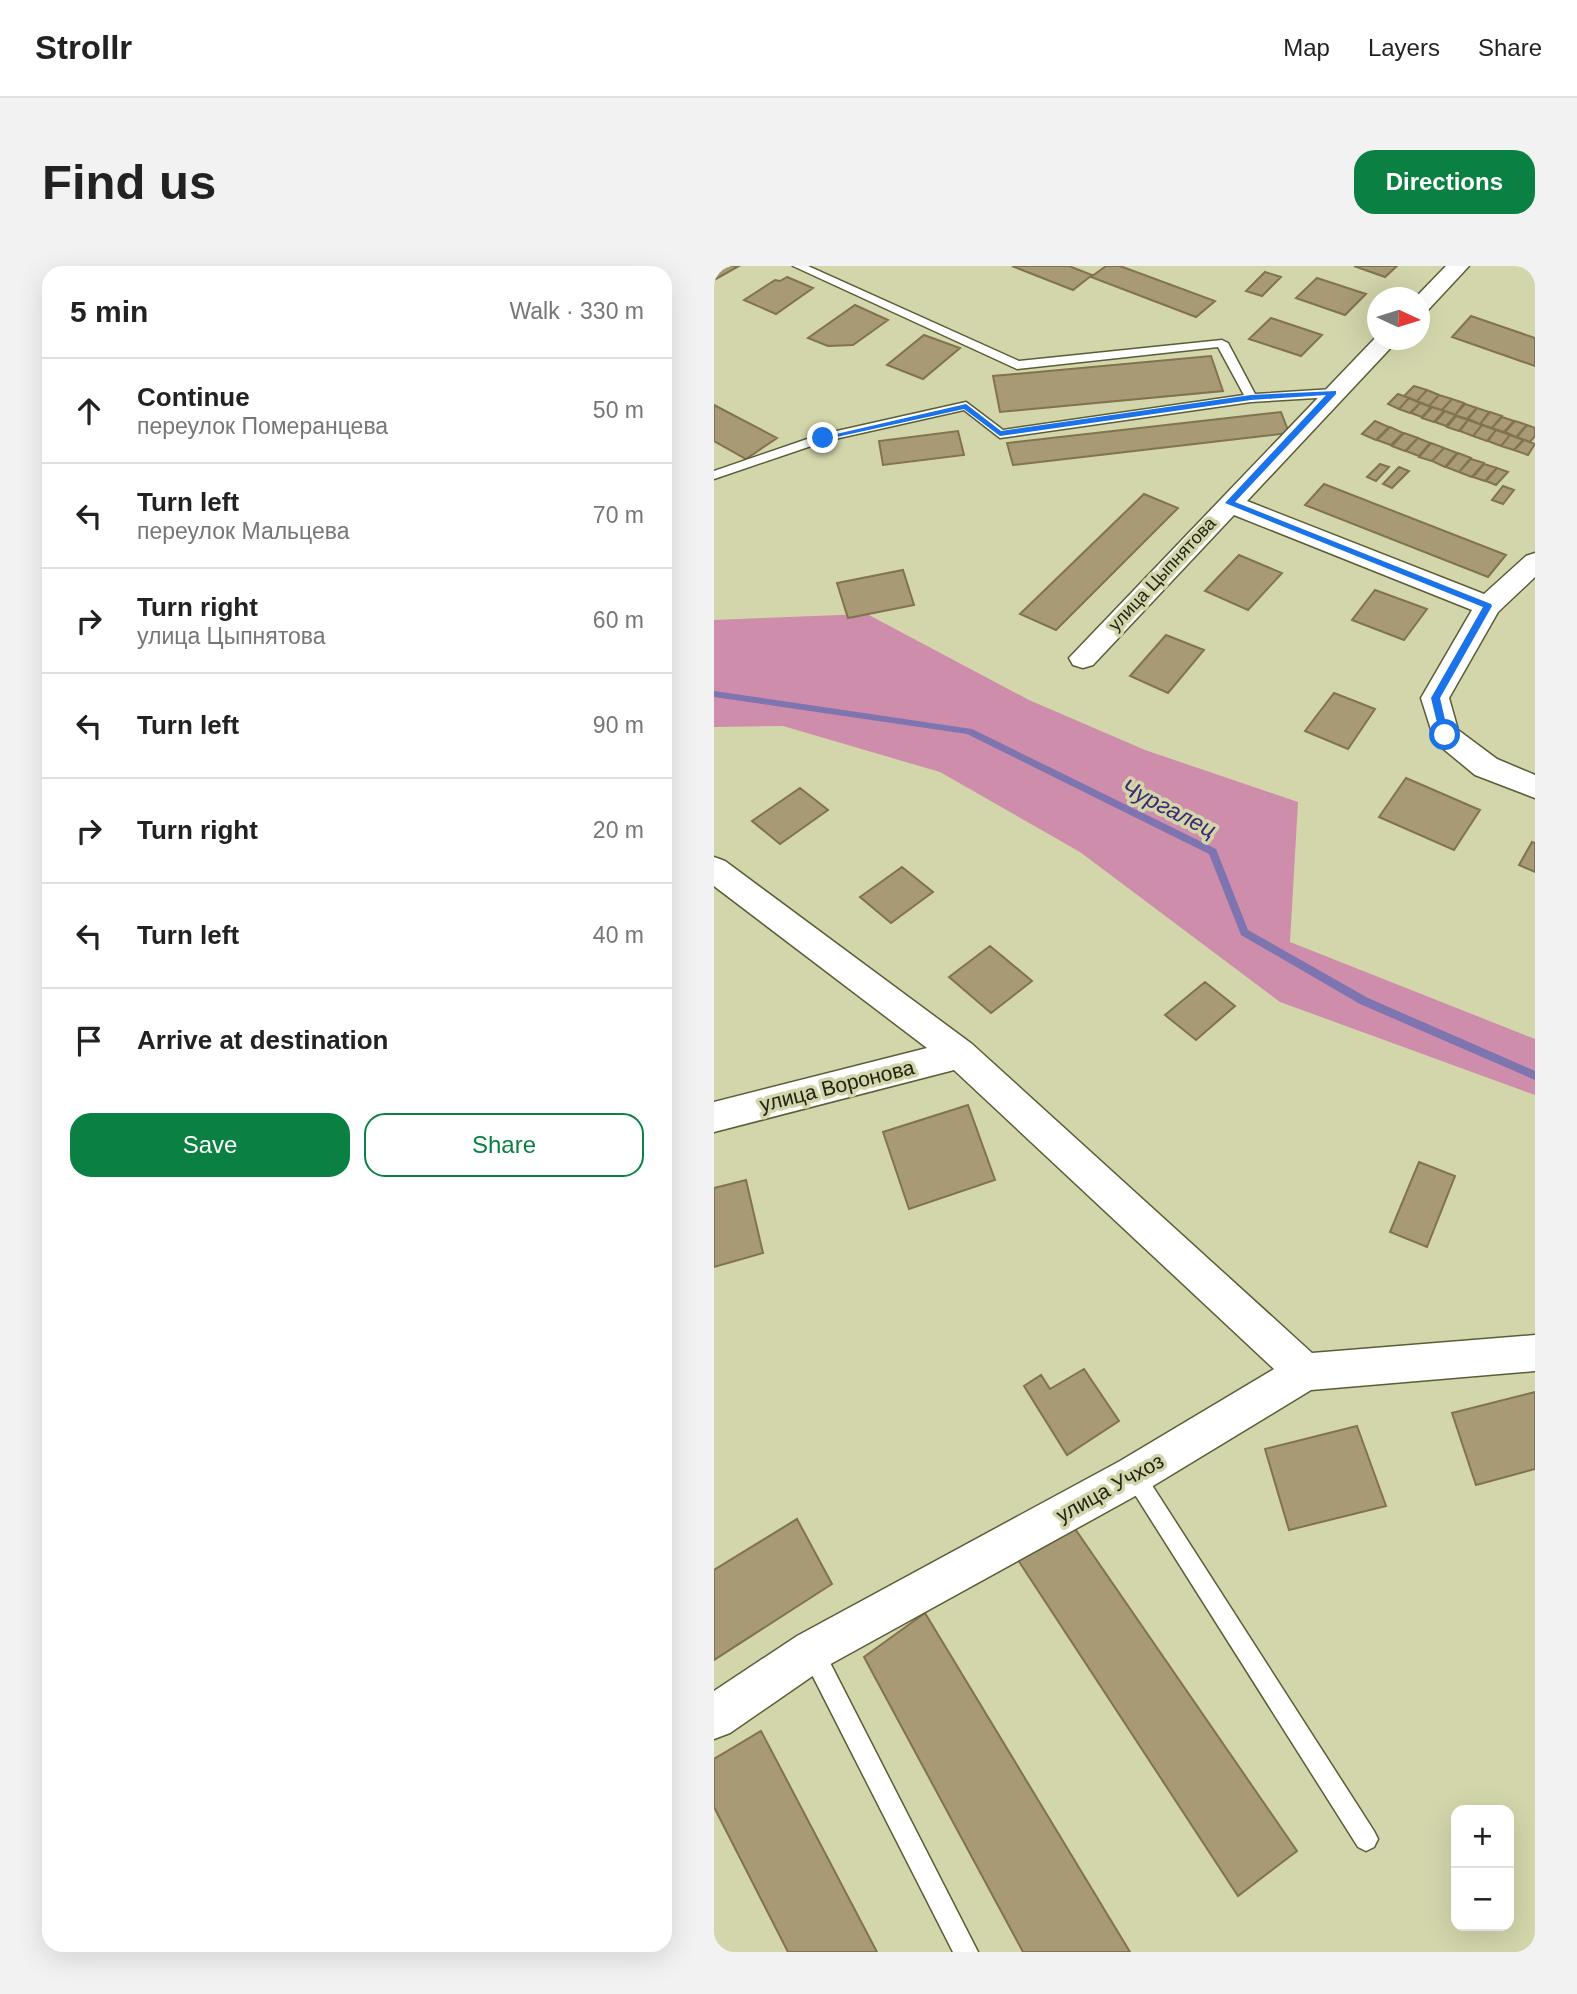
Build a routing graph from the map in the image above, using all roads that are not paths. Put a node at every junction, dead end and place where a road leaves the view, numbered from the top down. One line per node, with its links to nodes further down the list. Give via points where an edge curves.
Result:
1 (799, 266): 6 (lane, via 1017,365 1222,343)
2 (1458, 266): 3 (street)
3 (1430, 294)
4 (1376, 350): 5 (street, улица Цыпнятова)
5 (1333, 393): 6 (lane); 8 (street, улица Цыпнятова)
6 (1251, 398): 7 (lane, via 1000,434 966,406 823,438)
7 (714, 475)
8 (1229, 503): 10 (street); 11 (street, улица Цыпнятова)
9 (1535, 562): 10 (street)
10 (1488, 606): 12 (street, via 1435,698 1445,735 1486,767)
11 (1083, 658)
12 (1535, 787)
13 (714, 869): 14 (street)
14 (960, 1055): 15 (street, улица Воронова); 17 (street)
15 (714, 1117)
16 (1535, 1353): 17 (street, улица Учхоз)
17 (1305, 1372): 18 (street, улица Учхоз)
18 (1134, 1475): 19 (street, улица Учхоз); 21 (lane)
19 (812, 1651): 20 (street, улица Учхоз); 22 (lane)
20 (714, 1717)
21 (1366, 1839)
22 (965, 1952)

